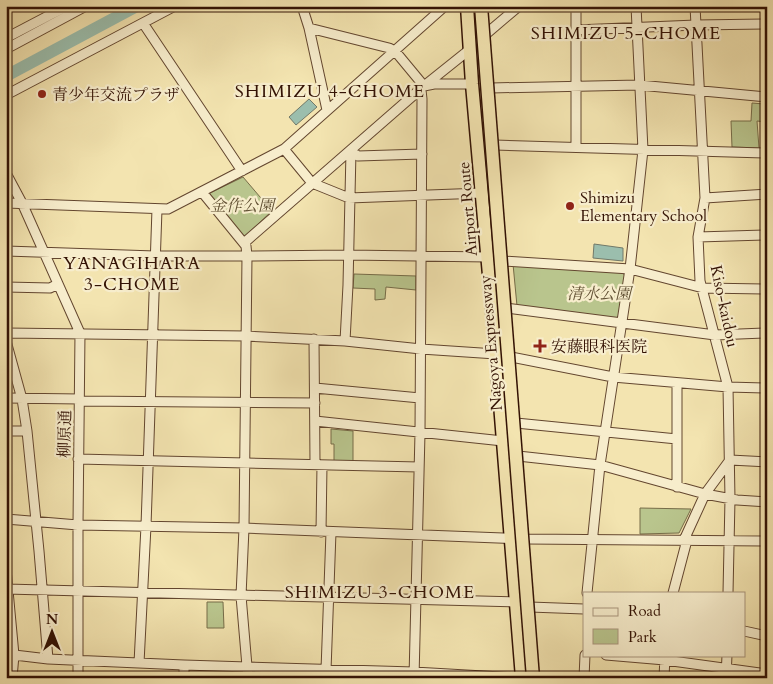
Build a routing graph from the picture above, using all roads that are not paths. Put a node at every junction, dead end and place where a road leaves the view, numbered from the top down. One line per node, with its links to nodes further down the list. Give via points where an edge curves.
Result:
1 (67, 6): 13 (street)
2 (86, 6): 22 (street)
3 (175, 6): 14 (street)
4 (302, 6): 18 (street)
5 (445, 6): 24 (street)
6 (468, 6): 23 (highway, Airport Route); 34 (highway)
7 (475, 6): 34 (highway, Nagoya Expressway); 35 (highway, bridge, via 487,126)
8 (482, 6): 20 (highway, Airport Route); 35 (highway, Nagoya Expressway, bridge)
9 (518, 6): 20 (street)
10 (576, 6): 19 (street)
11 (636, 6): 17 (street)
12 (695, 6): 16 (street, Kiso-kaidou)
13 (55, 9): 21 (street)
14 (143, 23): 31 (street); 43 (street)
15 (767, 24): 16 (street)
16 (696, 25): 17 (street); 30 (street, Kiso-kaidou)
17 (637, 27): 19 (street); 27 (street)
18 (309, 28): 24 (street); 33 (street)
19 (576, 30): 26 (street)
20 (486, 34): 29 (highway, Airport Route)
21 (6, 38)
22 (6, 49)
23 (469, 50): 25 (highway, Airport Route); 28 (street)
24 (395, 51): 28 (street); 33 (street)
25 (472, 84): 28 (street, via 434,84); 47 (highway, Airport Route)
26 (576, 85): 27 (street); 29 (street); 36 (street)
27 (639, 85): 30 (street); 38 (street)
28 (422, 88): 39 (street); 42 (street)
29 (491, 88): 35 (highway, Airport Route)
30 (699, 92): 32 (street); 40 (street, Kiso-kaidou)
31 (6, 95)
32 (767, 97)
33 (327, 110): 37 (street)
34 (483, 126): 168 (highway, Nagoya Expressway)
35 (493, 144): 36 (street); 65 (highway, Airport Route); 169 (highway, Nagoya Expressway, bridge)
36 (576, 147): 38 (street)
37 (284, 149): 43 (street); 45 (street)
38 (643, 150): 40 (street); 66 (street)
39 (351, 151): 42 (street, via 358,156); 45 (street); 50 (street)
40 (702, 152): 41 (street); 51 (street, Kiso-kaidou)
41 (767, 153)
42 (422, 154): 49 (street)
43 (242, 171): 46 (street)
44 (6, 173): 53 (street, 柳原通)
45 (312, 184): 50 (street); 57 (street)
46 (202, 192): 54 (street, via 168,209); 57 (street)
47 (482, 193): 49 (street); 64 (highway, Airport Route)
48 (767, 194): 51 (street)
49 (422, 196): 50 (street); 63 (street)
50 (349, 198): 60 (street)
51 (705, 198): 56 (street, Kiso-kaidou)
52 (6, 203): 53 (street)
53 (22, 203): 54 (street); 59 (street, 柳原通)
54 (157, 209): 61 (street)
55 (767, 235): 56 (street)
56 (698, 237): 69 (street, Kiso-kaidou)
57 (244, 243): 62 (street)
58 (6, 251): 59 (street)
59 (43, 253): 61 (street); 67 (street, 柳原通)
60 (348, 255): 62 (street); 63 (street); 81 (street)
61 (155, 256): 62 (street); 76 (street)
62 (247, 256): 78 (street)
63 (421, 256): 64 (street); 82 (street)
64 (488, 257): 83 (highway, Airport Route)
65 (503, 261): 66 (street); 71 (highway, Airport Route)
66 (630, 269): 69 (street); 72 (street)
67 (58, 284): 68 (street, via 50,288); 74 (street, 柳原通)
68 (6, 287)
69 (703, 288): 70 (street); 77 (street, Kiso-kaidou)
70 (767, 289)
71 (506, 308): 72 (street); 84 (highway, Airport Route)
72 (622, 324): 77 (street); 85 (street)
73 (6, 333): 74 (street)
74 (80, 333): 76 (street); 93 (street, 柳原通)
75 (767, 333): 77 (street)
76 (152, 334): 78 (street); 94 (street)
77 (715, 335): 87 (street, Kiso-kaidou)
78 (246, 336): 79 (street); 95 (street)
79 (314, 340): 81 (street); 88 (street)
80 (6, 341): 92 (street)
81 (346, 341): 82 (street)
82 (421, 349): 83 (street); 91 (street)
83 (496, 354): 84 (street); 104 (highway, Airport Route)
84 (510, 358): 85 (street); 98 (highway, Airport Route)
85 (613, 377): 86 (street); 101 (street)
86 (677, 383): 87 (street); 103 (street)
87 (728, 387): 89 (street); 107 (street, Kiso-kaidou)
88 (315, 388): 91 (street); 96 (street)
89 (767, 388)
90 (6, 398): 92 (street)
91 (420, 398): 102 (street)
92 (22, 399): 93 (street); 100 (street)
93 (80, 400): 94 (street); 106 (street, 柳原通)
94 (150, 403): 95 (street); 108 (street)
95 (245, 403): 96 (street); 110 (street)
96 (315, 403): 97 (street)
97 (316, 421): 102 (street); 111 (street)
98 (516, 424): 101 (street); 105 (highway, Airport Route)
99 (6, 430): 100 (street)
100 (27, 431): 119 (street)
101 (604, 432): 103 (street); 112 (street)
102 (420, 433): 104 (street); 113 (street)
103 (676, 439): 114 (street)
104 (503, 441): 126 (highway, Airport Route)
105 (518, 456): 112 (street); 127 (highway, Airport Route)
106 (78, 459): 108 (street); 120 (street, 柳原通)
107 (730, 460): 109 (street); 115 (street); 116 (street, Kiso-kaidou)
108 (148, 462): 110 (street); 121 (street)
109 (767, 462)
110 (245, 463): 111 (street); 122 (street)
111 (319, 464): 113 (street); 123 (street)
112 (600, 465): 114 (street); 128 (street)
113 (419, 467): 125 (street)
114 (677, 486): 115 (street)
115 (705, 494): 116 (street); 129 (street)
116 (730, 499): 117 (street); 130 (street, Kiso-kaidou)
117 (767, 502)
118 (6, 519): 119 (street)
119 (36, 521): 120 (street); 134 (street)
120 (78, 524): 121 (street); 135 (street, 柳原通)
121 (146, 526): 122 (street); 139 (street)
122 (244, 528): 123 (street); 140 (street)
123 (321, 532): 124 (street)
124 (331, 532): 125 (street); 141 (street)
125 (418, 535): 126 (street); 142 (street)
126 (510, 537): 127 (street); 143 (highway, Airport Route)
127 (526, 539): 128 (street); 144 (highway, Airport Route)
128 (592, 539): 129 (street); 136 (street)
129 (686, 540): 130 (street); 137 (street)
130 (729, 540): 131 (street); 138 (street, Kiso-kaidou)
131 (767, 541)
132 (6, 569): 133 (street)
133 (7, 589): 134 (street); 148 (street)
134 (42, 591): 135 (street); 153 (street)
135 (78, 592): 139 (street); 154 (street, 柳原通)
136 (587, 592)
137 (673, 592)
138 (728, 592)
139 (142, 594): 140 (street); 155 (street)
140 (241, 596): 141 (street); 157 (street)
141 (328, 598): 142 (street); 158 (street)
142 (415, 600): 143 (street); 162 (street)
143 (515, 602): 167 (highway, Airport Route)
144 (530, 607): 145 (street); 170 (highway, Airport Route)
145 (583, 609)
146 (746, 631): 147 (street)
147 (767, 636)
148 (10, 654): 153 (street); 163 (street)
149 (584, 656): 171 (street)
150 (626, 656): 152 (street)
151 (727, 656): 160 (street)
152 (665, 658): 160 (street); 172 (street)
153 (48, 659): 154 (street)
154 (78, 660): 155 (street); 164 (street, 柳原通)
155 (139, 663): 156 (street)
156 (184, 665): 157 (street); 165 (street)
157 (247, 667): 159 (street); 166 (street)
158 (326, 670): 159 (street); 162 (street)
159 (303, 673)
160 (726, 673): 161 (street)
161 (767, 674)
162 (414, 675): 167 (street)
163 (12, 678)
164 (78, 678)
165 (184, 678)
166 (248, 678)
167 (520, 678)
168 (526, 678)
169 (533, 678)
170 (537, 678)
171 (584, 678)
172 (664, 678)

